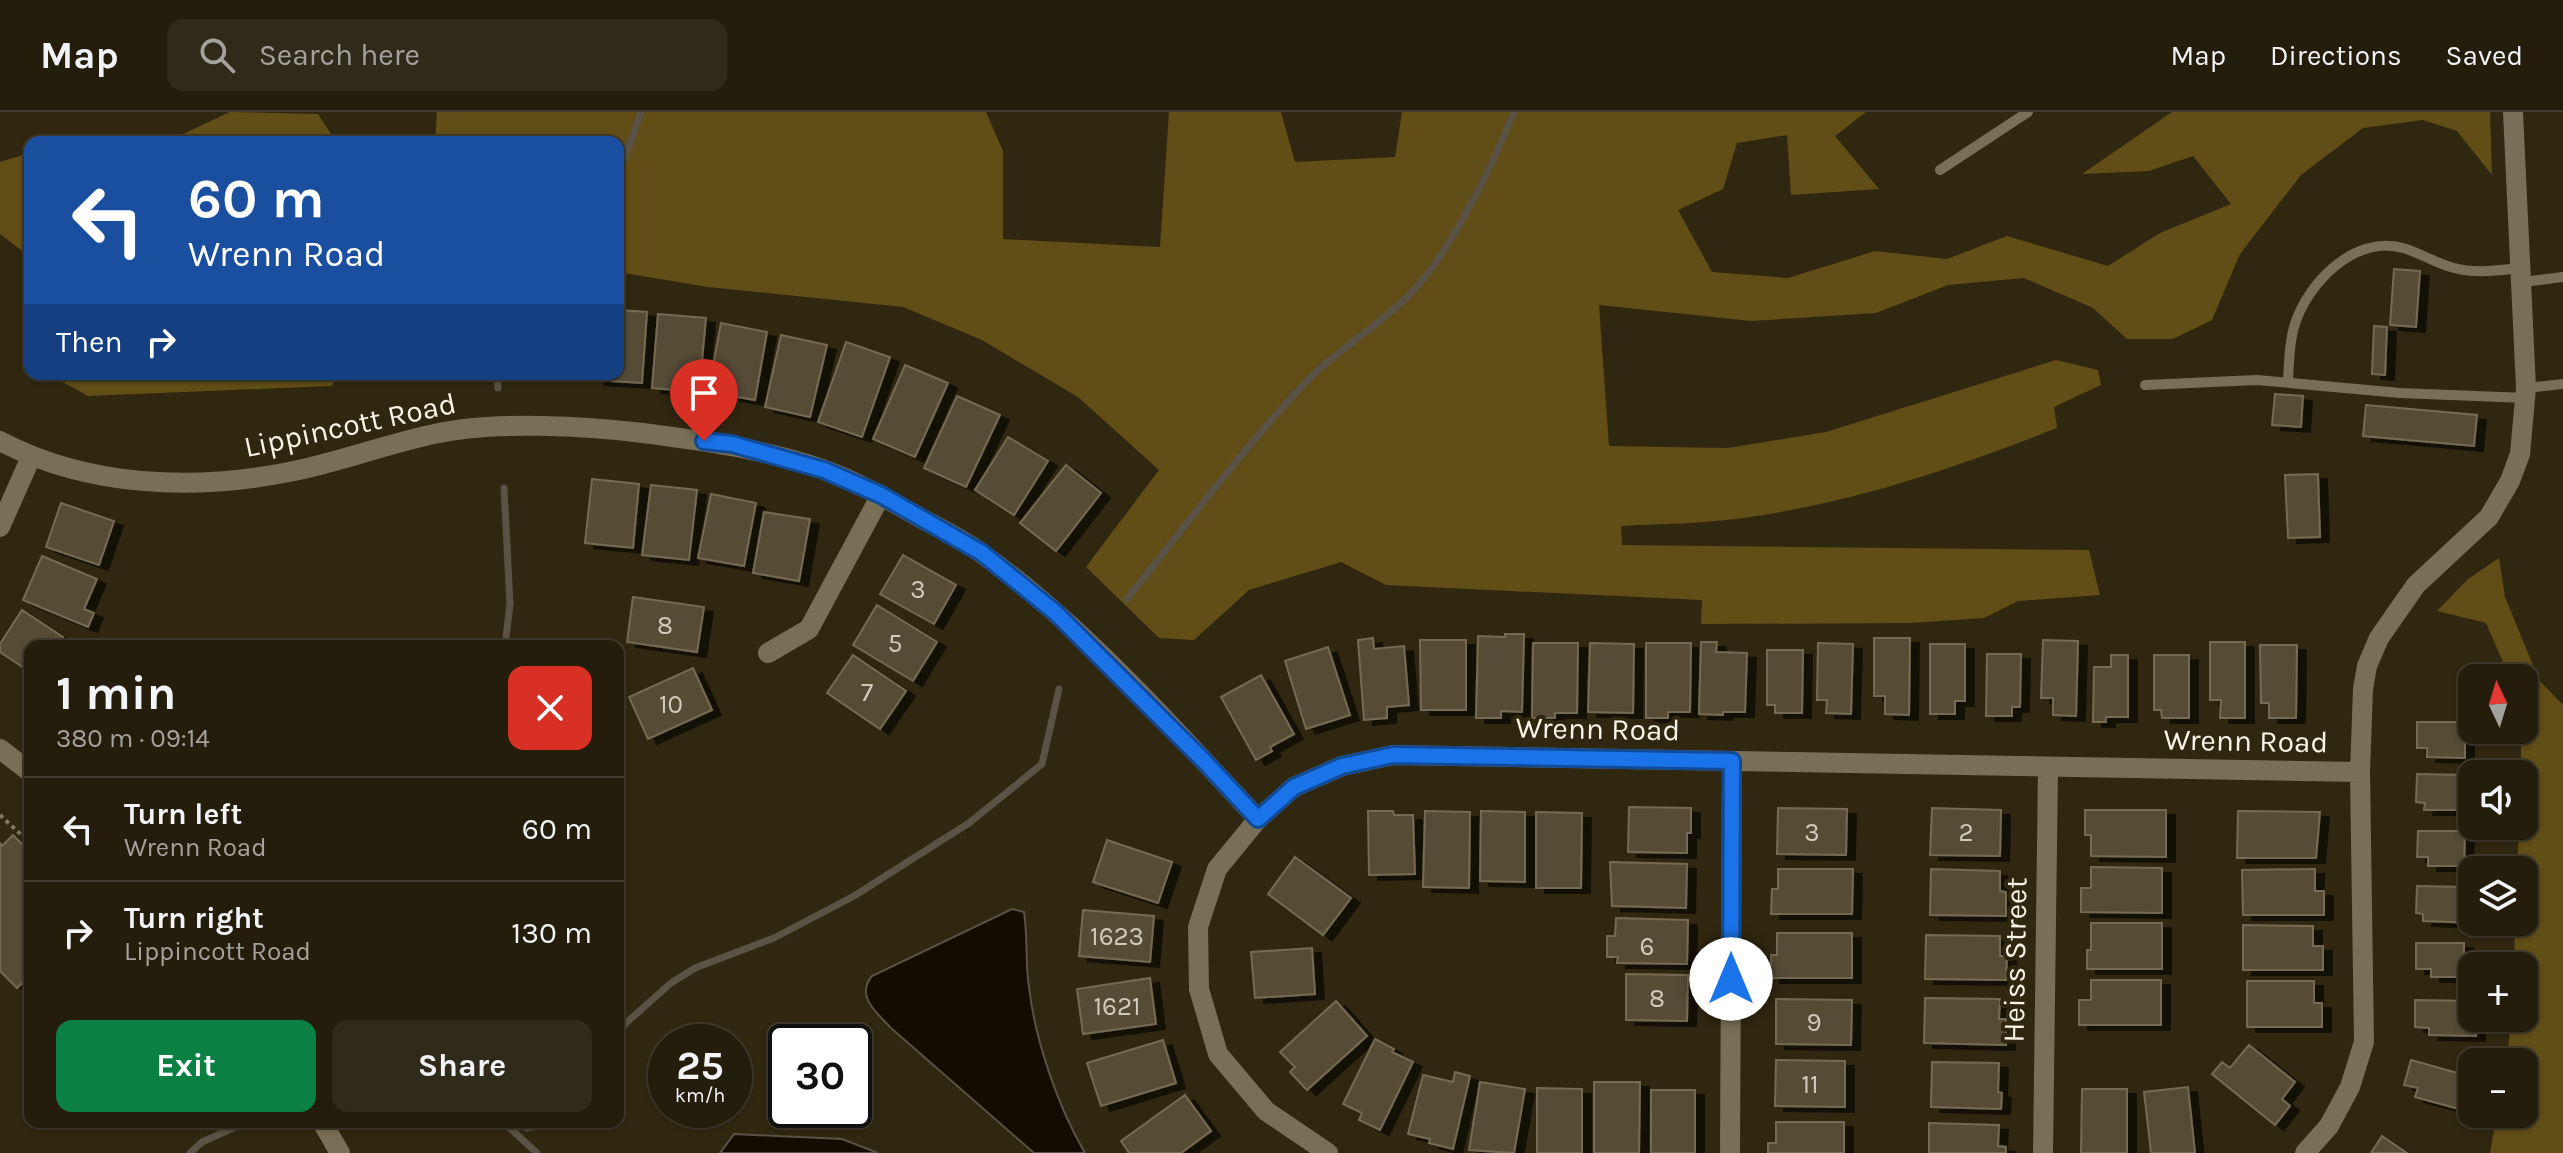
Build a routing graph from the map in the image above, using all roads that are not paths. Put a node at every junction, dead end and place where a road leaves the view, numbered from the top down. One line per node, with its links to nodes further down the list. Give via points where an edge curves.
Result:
1 (2028, 112): 3 (lane)
2 (2513, 112): 4 (street, Wrenn Road)
3 (1940, 170)
4 (2522, 275): 5 (lane); 6 (lane, via 2455,268 2402,248 2375,246 2347,256 2303,304 2293,328); 9 (street, Wrenn Road)
5 (2563, 277)
6 (2288, 381): 8 (lane); 9 (lane, via 2400,393)
7 (2563, 384): 9 (lane)
8 (2145, 385)
9 (2526, 393): 19 (street, Wrenn Road, via 2520,454 2489,517 2416,585 2379,638 2363,689)
10 (0, 441): 11 (street, Lippincott Road)
11 (31, 457): 12 (street, Lippincott Road, via 90,473 197,484 290,472 443,432 511,427 618,430 732,444 824,470); 13 (street)
12 (881, 495): 14 (street, via 809,629); 20 (street, Lippincott Road, via 982,553 1056,613)
13 (0, 527)
14 (768, 653)
15 (0, 749): 17 (street)
16 (1732, 761): 18 (street, Wrenn Road); 20 (street, Wrenn Road, via 1393,755 1342,766 1294,787); 24 (street)
17 (24, 767)
18 (2048, 768): 19 (street, Wrenn Road); 25 (street, Heiss Street)
19 (2360, 772): 26 (street, Wrenn Road, via 2364,1042 2350,1087 2329,1126)
20 (1258, 819): 23 (street, Wrenn Road, via 1217,869 1198,927 1199,989 1218,1054 1266,1111)
21 (325, 1128): 22 (street)
22 (340, 1153)
23 (1328, 1153)
24 (1730, 1153)
25 (2043, 1153)
26 (2305, 1153)

